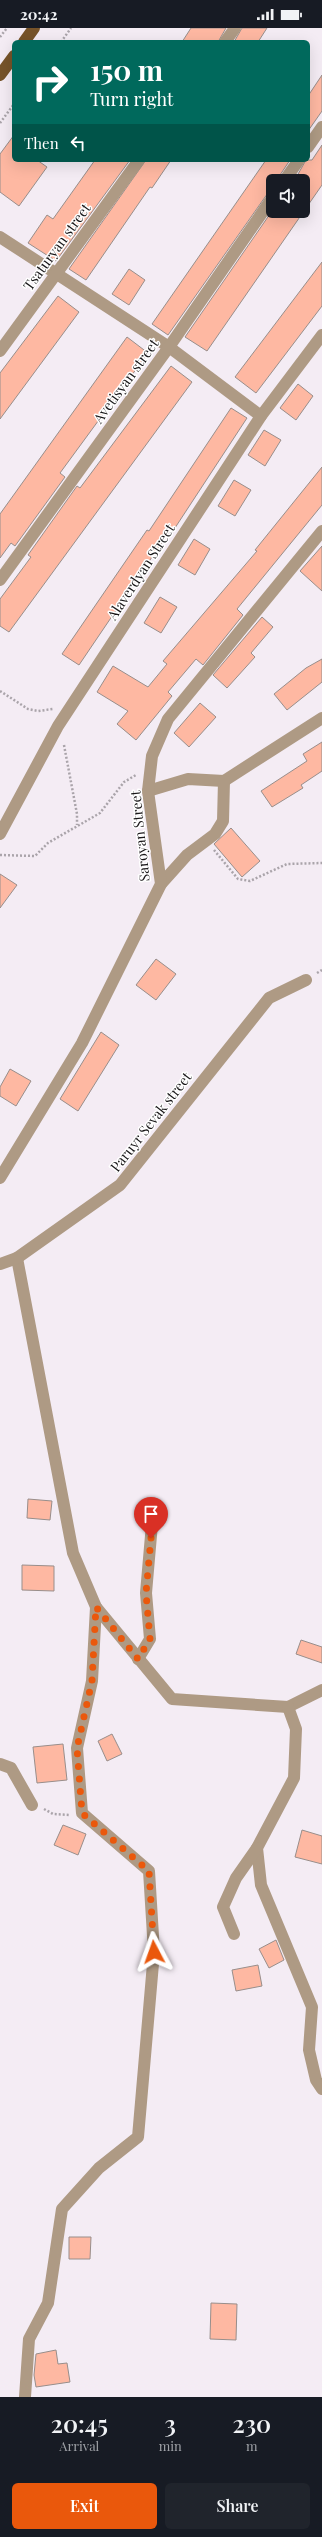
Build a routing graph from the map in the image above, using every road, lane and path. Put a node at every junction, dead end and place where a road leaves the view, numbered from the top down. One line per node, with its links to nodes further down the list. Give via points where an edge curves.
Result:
1 (7, 28): 5 (path)
2 (34, 28): 6 (main road)
3 (71, 28): 7 (path)
4 (235, 28): 8 (street)
5 (0, 37)
6 (25, 40)
7 (62, 40)
8 (226, 40)
9 (12, 59): 10 (main road)
10 (0, 75)
11 (12, 107): 12 (path)
12 (0, 123)
13 (322, 127): 14 (street)
14 (310, 144)
15 (138, 162): 20 (street, Tsaturyan street)
16 (298, 162): 17 (street)
17 (289, 174)
18 (266, 207): 22 (street, Avetisyan street)
19 (0, 237): 20 (street)
20 (56, 274): 22 (street); 23 (street, Tsaturyan street)
21 (322, 335): 24 (street, Alaverdyan Street)
22 (169, 347): 24 (street); 26 (street, Avetisyan street)
23 (0, 351)
24 (261, 416): 35 (street, Alaverdyan Street, via 58,726)
25 (322, 531): 31 (street, Saroyan Street, via 168,719 152,756)
26 (0, 580)
27 (0, 691): 28 (path, via 28,709 38,711)
28 (52, 708)
29 (322, 718): 32 (street)
30 (66, 752): 34 (path)
31 (150, 774): 33 (street, Saroyan Street); 34 (path, via 143,770 124,782 100,813)
32 (224, 781): 33 (street, via 188,779); 39 (street, via 223,821 215,834 187,855)
33 (148, 791): 39 (street, Saroyan Street)
34 (77, 825): 37 (path, via 48,842 35,856)
35 (0, 834)
36 (211, 848): 38 (path, via 238,879 250,881 287,864)
37 (0, 855)
38 (322, 863)
39 (161, 884): 41 (street, Saroyan Street, via 82,1043)
40 (306, 980): 42 (street, Paruyr Sevak street, via 269,998 120,1185)
41 (0, 1178)
42 (17, 1258): 43 (street, Paruyr Sevak street); 45 (street, via 73,1553)
43 (0, 1264)
44 (152, 1524): 46 (street, via 146,1593 150,1639)
45 (96, 1607): 46 (street); 55 (street, via 92,1681 77,1748 82,1813 149,1871 154,1952 139,2130 138,2137 99,2168 62,2209 48,2304 29,2340)
46 (138, 1659): 48 (street, via 172,1699)
47 (322, 1690): 48 (street)
48 (288, 1707): 52 (street, via 296,1729 294,1778)
49 (0, 1764): 50 (street, via 11,1768)
50 (36, 1806): 51 (path, via 53,1814)
51 (69, 1815)
52 (257, 1848): 53 (street, via 236,1878 223,1907); 54 (street, via 261,1886 312,2007 309,2050 316,2080)
53 (234, 1934)
54 (322, 2089)
55 (25, 2397)

